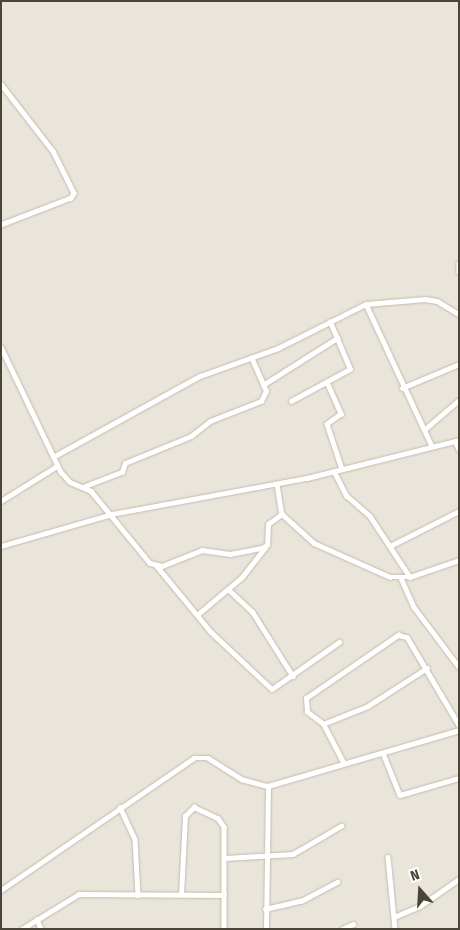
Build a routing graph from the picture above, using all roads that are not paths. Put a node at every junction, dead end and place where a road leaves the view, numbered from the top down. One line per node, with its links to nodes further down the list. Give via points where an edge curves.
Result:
1 (1, 84): 2 (street, via 53,151 74,193 70,198)
2 (1, 225)
3 (459, 263): 4 (street)
4 (459, 272)
5 (366, 304): 6 (street, via 425,299 437,301); 7 (street); 15 (street)
6 (459, 314)
7 (330, 322): 8 (street); 11 (street)
8 (337, 338): 13 (street, via 350,366); 14 (street)
9 (1, 347): 10 (street)
10 (3, 354): 22 (street)
11 (252, 358): 14 (street); 22 (street, via 200,376)
12 (459, 364): 15 (street)
13 (327, 382): 17 (street); 24 (street, via 341,414 327,424)
14 (263, 385): 27 (street, via 266,395 261,401 210,421 191,436 126,463 122,472)
15 (402, 388): 18 (street)
16 (459, 400): 18 (street)
17 (290, 401)
18 (424, 430): 20 (street)
19 (457, 440): 20 (street); 21 (street)
20 (432, 446): 24 (street)
21 (459, 449)
22 (53, 457): 23 (street)
23 (57, 466): 27 (street, via 70,482); 28 (street)
24 (342, 469): 25 (street)
25 (334, 471): 26 (street); 34 (street, via 347,496 370,516)
26 (278, 484): 30 (street); 31 (street)
27 (85, 486): 30 (street)
28 (1, 501)
29 (459, 510): 34 (street)
30 (112, 514): 32 (street); 36 (street, via 144,558)
31 (282, 514): 33 (street, via 268,524); 38 (street, via 327,550)
32 (1, 546)
33 (267, 546): 36 (street, via 230,554 193,551 170,564); 39 (street)
34 (390, 546): 37 (street)
35 (459, 560): 37 (street)
36 (156, 566): 40 (street)
37 (410, 577): 38 (street)
38 (401, 578): 42 (street, via 414,607)
39 (228, 589): 40 (street); 44 (street, via 252,611)
40 (197, 615): 44 (street, via 271,689)
41 (340, 642): 44 (street)
42 (459, 667)
43 (427, 668): 45 (street, via 368,706); 45 (street, via 407,638 393,637 306,698 307,712); 46 (street)
44 (293, 676)
45 (323, 724): 49 (street)
46 (459, 726)
47 (459, 730): 48 (street)
48 (383, 753): 49 (street); 50 (street, via 400,795)
49 (344, 764): 51 (street)
50 (459, 778)
51 (268, 786): 52 (street, via 255,785 198,756); 54 (street)
52 (120, 807): 59 (street); 60 (street, via 135,838)
53 (341, 826): 54 (street, via 301,851)
54 (267, 857): 56 (street); 63 (street)
55 (388, 857): 64 (street)
56 (224, 858): 61 (street, via 222,821 200,809 190,809 184,823); 62 (street)
57 (459, 879): 64 (street, via 420,906)
58 (337, 882): 63 (street, via 301,902)
59 (1, 890)
60 (138, 895): 61 (street); 65 (street, via 79,894)
61 (181, 895): 62 (street)
62 (224, 895): 69 (street)
63 (265, 909): 70 (street)
64 (394, 917): 72 (street)
65 (37, 919): 67 (street); 68 (street)
66 (353, 924): 71 (street)
67 (22, 929)
68 (41, 929)
69 (224, 929)
70 (266, 929)
71 (342, 929)
72 (395, 929)

